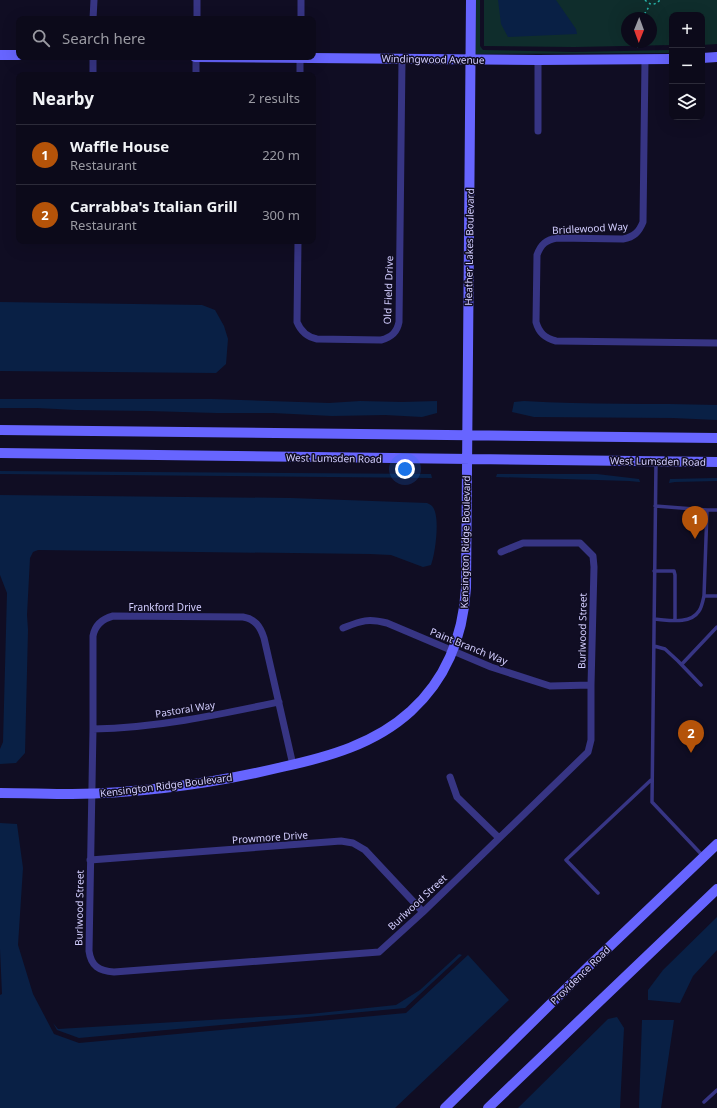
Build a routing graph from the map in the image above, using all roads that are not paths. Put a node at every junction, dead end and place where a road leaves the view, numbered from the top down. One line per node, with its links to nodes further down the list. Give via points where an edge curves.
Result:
1 (94, 0): 5 (street)
2 (197, 0): 6 (street)
3 (301, 0): 7 (street)
4 (471, 0): 18 (main road, Heather Lakes Boulevard)
5 (93, 16)
6 (197, 16)
7 (301, 16)
8 (0, 55): 9 (main road)
9 (16, 55)
10 (316, 57): 13 (main road, Windingwood Avenue)
11 (717, 57): 12 (main road)
12 (705, 58)
13 (402, 59): 18 (main road, Windingwood Avenue); 25 (street, Old Field Drive, via 399,322 394,334 381,340 317,339 304,334 297,322)
14 (669, 59): 20 (main road, Windingwood Avenue)
15 (93, 60): 21 (street)
16 (196, 60): 22 (street)
17 (300, 60): 23 (street)
18 (470, 60): 19 (main road, Windingwood Avenue); 28 (main road, Heather Lakes Boulevard)
19 (538, 60): 20 (main road, Windingwood Avenue); 24 (street)
20 (645, 60): 26 (street, Bridlewood Way, via 641,228 636,234 623,239 557,238 544,242 537,255 536,322 543,335 556,341)
21 (93, 72)
22 (196, 72)
23 (300, 72)
24 (538, 132)
25 (298, 244)
26 (717, 343)
27 (0, 430): 28 (main road)
28 (467, 435): 29 (main road); 32 (main road, Kensington Ridge Boulevard)
29 (717, 438)
30 (0, 453): 32 (main road, West Lumsden Road)
31 (717, 454): 34 (main road)
32 (467, 459): 33 (main road, West Lumsden Road); 47 (main road, Kensington Ridge Boulevard, via 466,594 461,629)
33 (656, 461): 34 (main road, West Lumsden Road); 35 (lane)
34 (713, 462)
35 (655, 506): 36 (lane); 39 (lane)
36 (707, 510): 37 (lane); 40 (lane)
37 (717, 510)
38 (501, 552): 49 (street, Burlwood Street, via 523,543 580,544 593,556)
39 (654, 571): 42 (lane); 43 (lane, via 674,571)
40 (704, 596): 41 (lane); 43 (lane, via 700,610 695,616)
41 (717, 596)
42 (654, 619): 43 (lane); 46 (lane)
43 (675, 620)
44 (343, 628): 47 (street, Paint Branch Way, via 361,621 387,623)
45 (717, 628): 48 (lane)
46 (654, 646): 48 (lane, via 665,649); 55 (lane)
47 (453, 650): 49 (street, Paint Branch Way, via 491,667 550,686); 53 (main road, Kensington Ridge Boulevard, via 432,688 421,702 398,721 353,747)
48 (682, 664): 50 (lane)
49 (591, 685): 58 (street, Burlwood Street, via 591,740 588,752)
50 (701, 685)
51 (279, 702): 52 (street, Pastoral Way, via 172,722); 52 (street, Frankford Drive, via 263,634 253,620 243,617 113,616 101,621 94,632); 53 (street, Frankford Drive)
52 (93, 729): 57 (street, Frankford Drive)
53 (294, 764): 57 (main road, Kensington Ridge Boulevard, via 196,783)
54 (450, 777): 58 (street, via 456,797)
55 (651, 780): 60 (lane, via 652,802); 63 (lane, via 566,860)
56 (0, 793): 57 (main road, Kensington Ridge Boulevard)
57 (90, 793): 61 (street, Burlwood Street)
58 (499, 838): 64 (street, Burlwood Street)
59 (717, 844): 60 (main road, Providence Road)
60 (703, 856): 67 (main road, Providence Road)
61 (90, 860): 64 (street, Prowmore Drive, via 353,843 366,850); 64 (street, Burlwood Street, via 90,957 96,968 107,972 379,952)
62 (717, 889): 68 (main road)
63 (598, 893)
64 (423, 912)
65 (717, 1090): 66 (lane)
66 (704, 1102)
67 (445, 1108)
68 (488, 1108)

